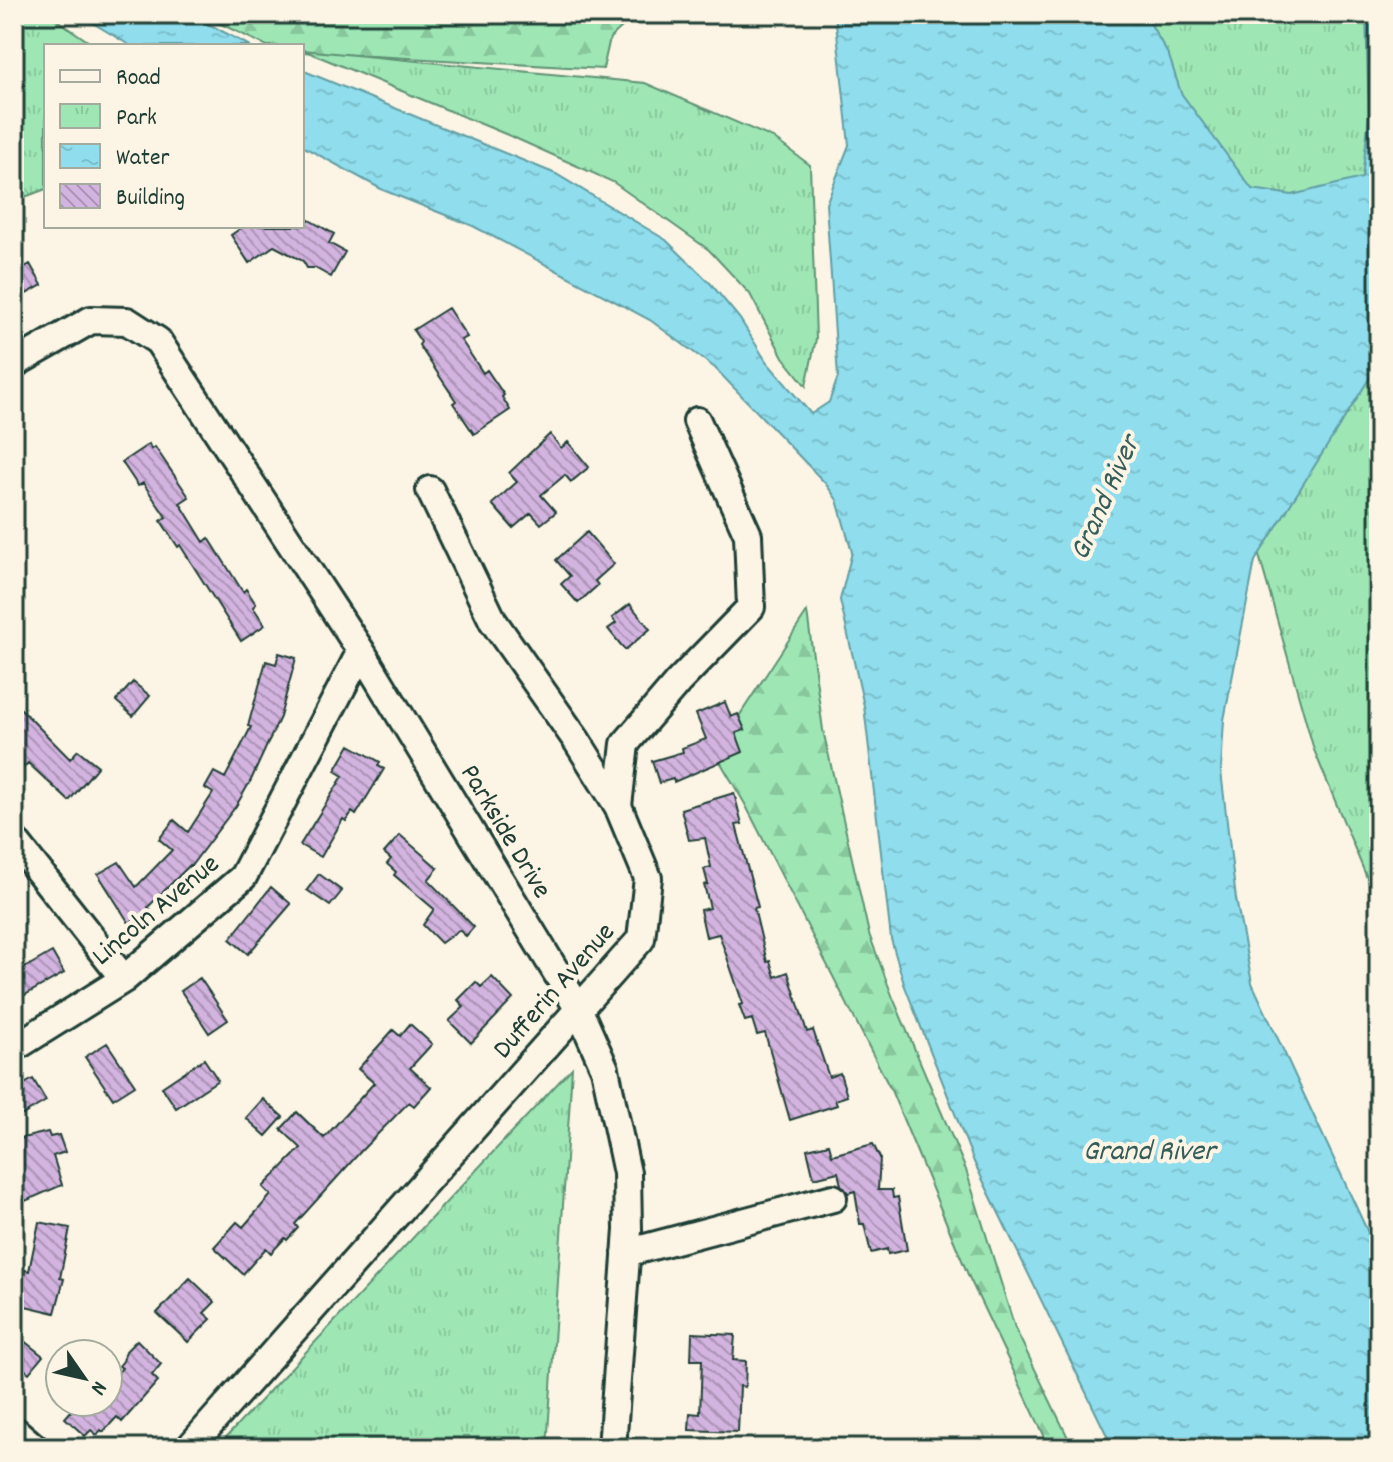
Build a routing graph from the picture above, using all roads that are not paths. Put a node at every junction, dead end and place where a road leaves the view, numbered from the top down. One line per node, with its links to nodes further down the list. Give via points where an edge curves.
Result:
1 (14, 364): 4 (street, Parkside Drive, via 91,320 127,321 158,341)
2 (697, 421): 5 (street, Dufferin Avenue, via 748,535 751,607 625,744)
3 (430, 490): 5 (street, via 493,621)
4 (361, 651): 7 (street, Lincoln Avenue, via 243,877); 8 (street, Parkside Drive)
5 (618, 806): 8 (street, Dufferin Avenue, via 648,878 641,939)
6 (14, 840): 7 (street)
7 (124, 979): 9 (street, Lincoln Avenue)
8 (578, 1008): 11 (street, Parkside Drive, via 605,1069 618,1121 627,1173); 14 (street, Dufferin Avenue)
9 (14, 1048)
10 (833, 1198): 11 (street)
11 (626, 1253): 15 (street, Parkside Drive)
12 (14, 1430): 13 (street)
13 (35, 1448)
14 (189, 1448)
15 (612, 1448)

